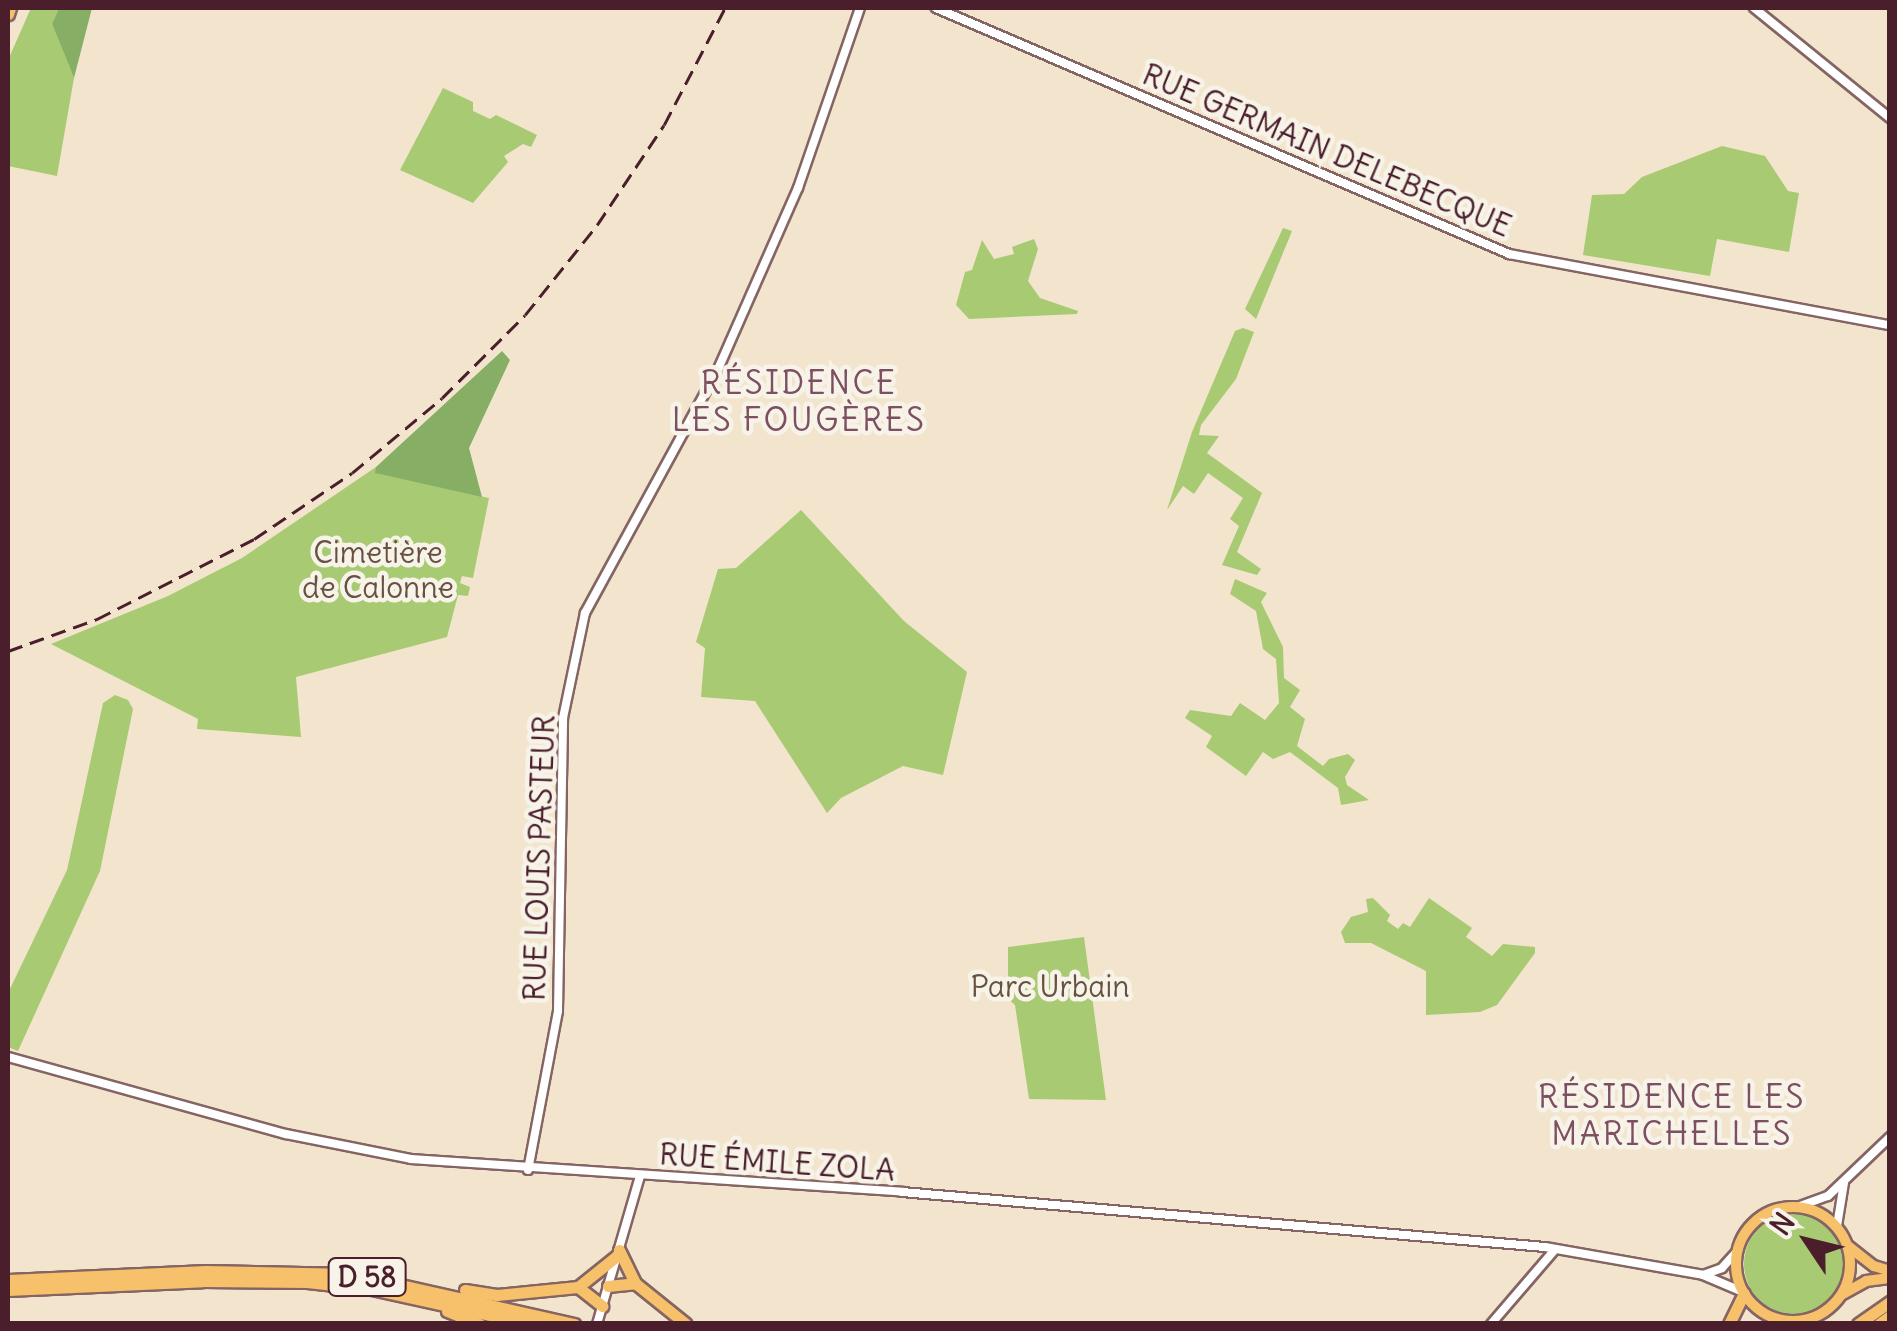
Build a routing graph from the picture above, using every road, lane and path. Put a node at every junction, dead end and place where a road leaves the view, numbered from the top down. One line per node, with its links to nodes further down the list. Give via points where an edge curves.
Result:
1 (860, 8): 8 (street, RUE LOUIS PASTEUR, via 798,188 719,368 585,613 563,718 558,1011)
2 (936, 8): 5 (street, RUE GERMAIN DELEBECQUE, via 1509,254)
3 (1754, 8): 4 (street)
4 (1890, 118)
5 (1890, 326)
6 (8, 1057): 8 (street, RUE ÉMILE ZOLA, via 337,1146)
7 (1890, 1137): 10 (street)
8 (528, 1170): 9 (street, RUE ÉMILE ZOLA)
9 (640, 1176): 15 (street); 16 (street, RUE ÉMILE ZOLA, via 1260,1220)
10 (1846, 1178): 11 (street, via 1828,1196); 12 (street)
11 (1800, 1206): 12 (main road); 14 (main road, via 1762,1215)
12 (1838, 1226): 13 (main road)
13 (1848, 1246): 19 (main road); 28 (main road, via 1850,1271)
14 (1738, 1250): 18 (street); 26 (main road, via 1736,1272)
15 (619, 1252): 22 (highway); 23 (highway); 24 (street)
16 (1553, 1252): 18 (street, RUE ÉMILE ZOLA); 38 (street)
17 (204, 1276): 20 (highway, D 58); 27 (highway, D 58, via 352,1274); 29 (highway, D 58, via 351,1286)
18 (1703, 1276): 26 (street, RUE ÉMILE ZOLA)
19 (1889, 1276): 28 (main road)
20 (142, 1278): 21 (highway, D 58); 25 (highway, D 58)
21 (8, 1280)
22 (635, 1283): 24 (highway); 37 (highway)
23 (578, 1286): 27 (highway); 31 (highway)
24 (608, 1286): 31 (street)
25 (8, 1290)
26 (1744, 1292): 28 (main road, via 1760,1310 1793,1321 1826,1311); 39 (highway)
27 (448, 1293): 35 (highway, D 58)
28 (1842, 1294)
29 (437, 1302): 33 (highway); 34 (highway, D 58)
30 (1890, 1302): 40 (highway)
31 (601, 1308): 36 (street)
32 (1890, 1316): 41 (highway)
33 (479, 1324)
34 (530, 1324)
35 (574, 1324)
36 (596, 1324)
37 (686, 1324)
38 (1491, 1324)
39 (1729, 1324)
40 (1858, 1324)
41 (1879, 1324)

